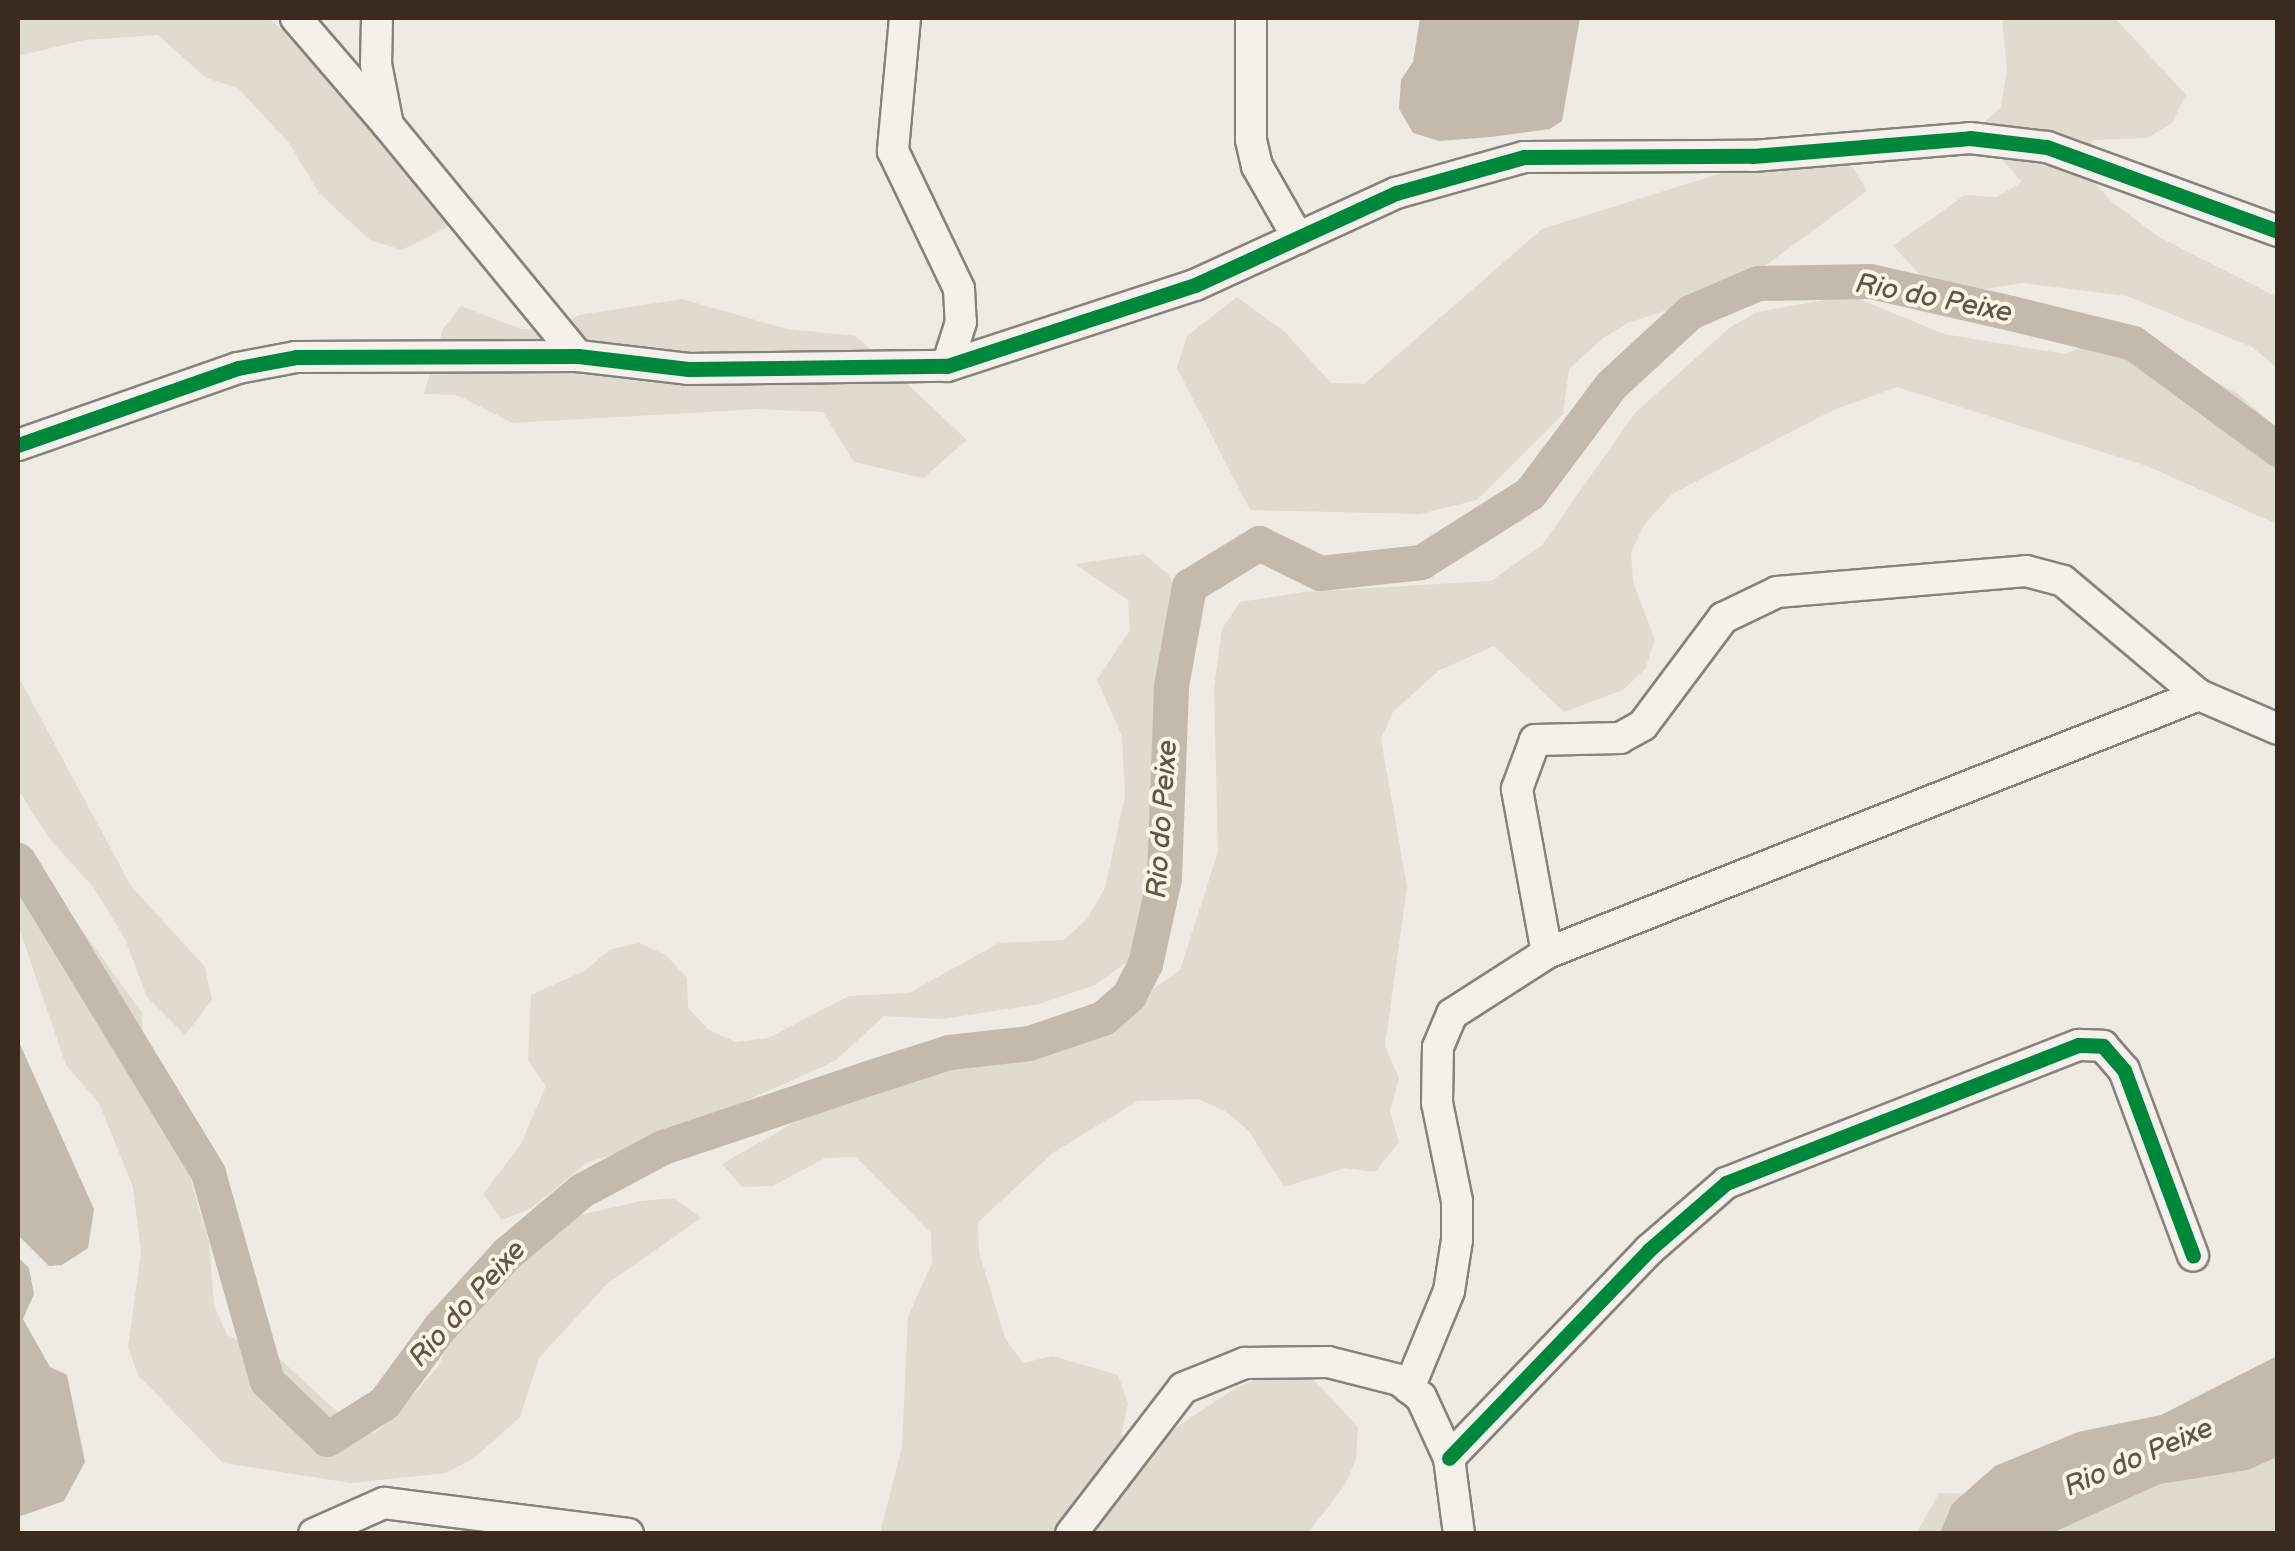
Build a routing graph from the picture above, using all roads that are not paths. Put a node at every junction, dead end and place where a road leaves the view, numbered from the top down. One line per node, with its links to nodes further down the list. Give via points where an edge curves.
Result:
1 (296, 18): 5 (street)
2 (377, 18): 5 (street, via 376,64)
3 (906, 18): 9 (street, via 894,151 959,289 961,322)
4 (1251, 18): 7 (street, via 1251,140 1257,166)
5 (388, 125): 8 (street)
6 (2278, 231): 7 (street, via 2047,147 1970,138 1753,156 1524,156 1396,193)
7 (1298, 238): 9 (street, via 1196,285)
8 (578, 356): 9 (street, via 688,369); 10 (street, via 296,358 238,368)
9 (947, 366)
10 (18, 445)
11 (2199, 695): 12 (street); 13 (street); 13 (street, via 2063,581 2026,572 1777,592 1723,618 1643,725 1620,738 1535,740 1517,790)
12 (2278, 729)
13 (1547, 953): 15 (street, via 1452,1014 1438,1047 1437,1102 1457,1201 1457,1240 1449,1291)
14 (2193, 1256): 16 (street, via 2124,1070 2103,1046 2079,1045 1726,1184 1649,1250)
15 (1410, 1388): 16 (street, via 1437,1423); 19 (street, via 1328,1362 1216,1370 1183,1388)
16 (1449, 1458): 20 (street)
17 (314, 1534): 18 (street, via 384,1504)
18 (628, 1534)
19 (1071, 1534)
20 (1460, 1534)

